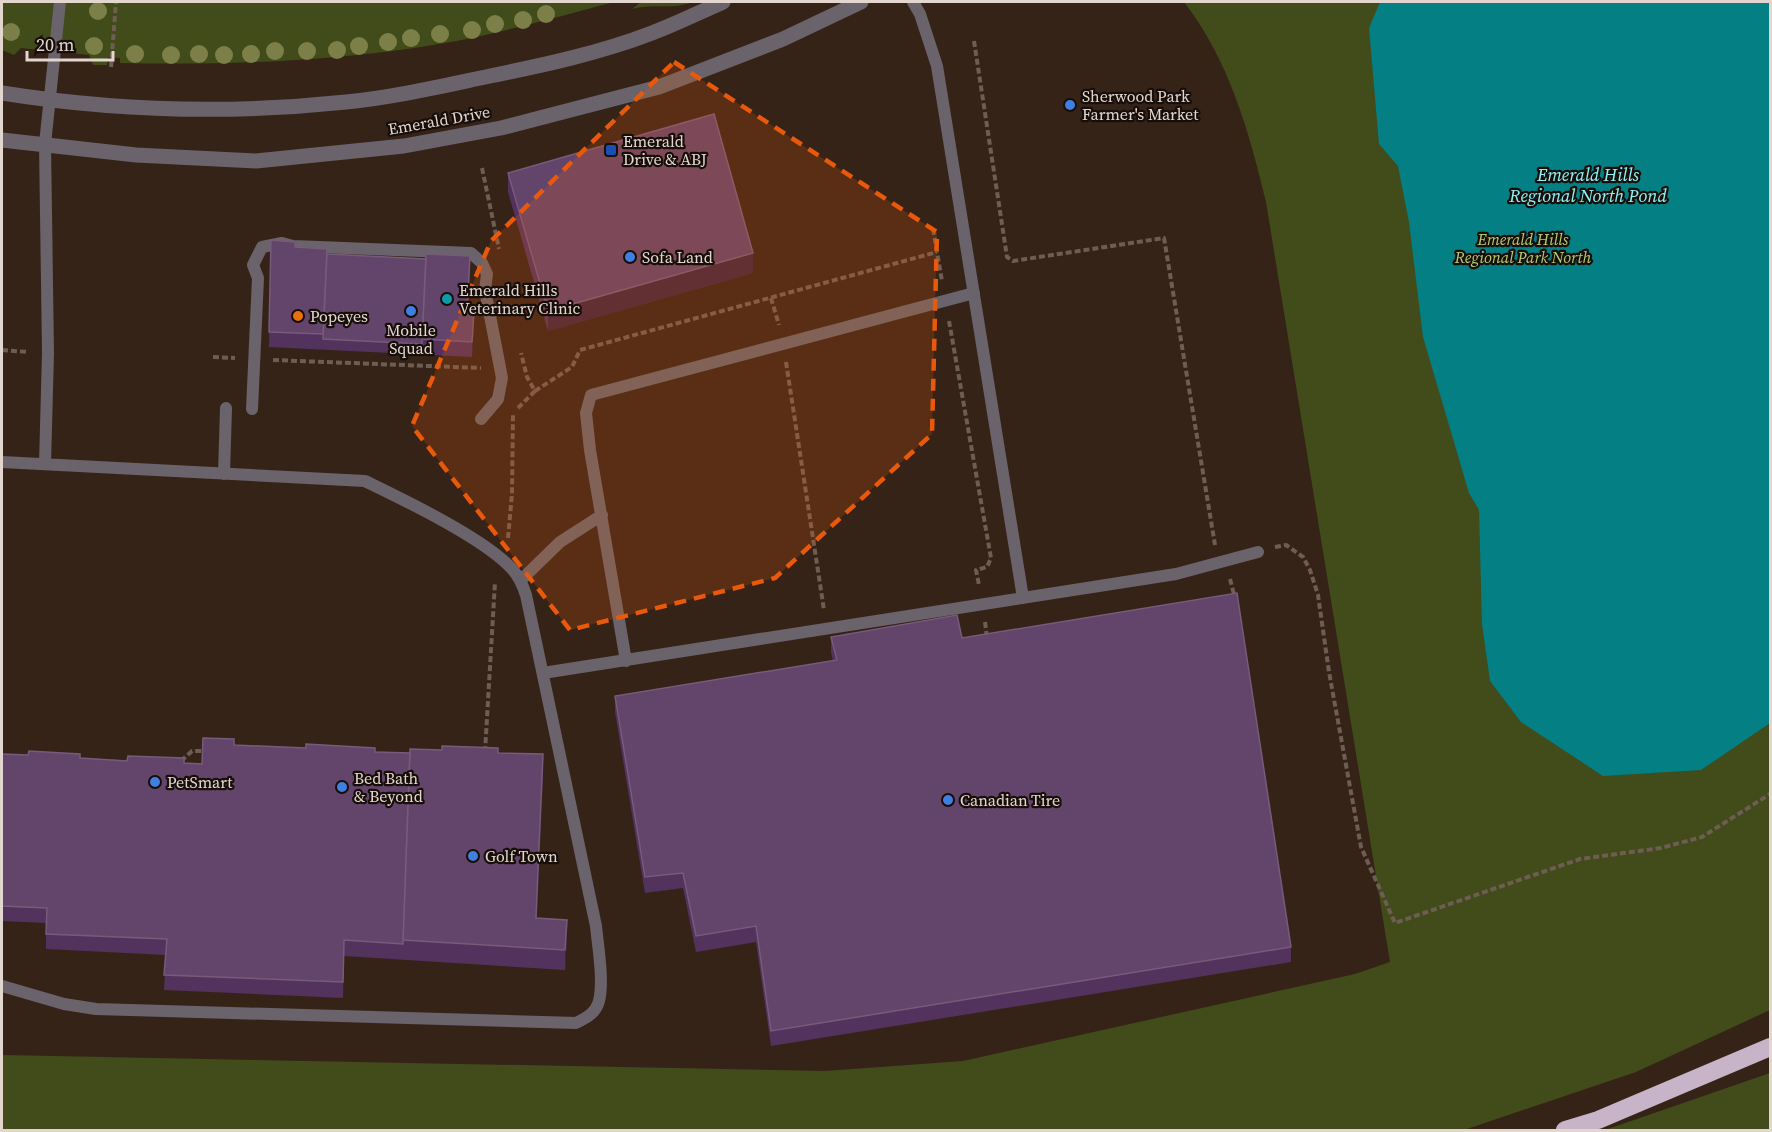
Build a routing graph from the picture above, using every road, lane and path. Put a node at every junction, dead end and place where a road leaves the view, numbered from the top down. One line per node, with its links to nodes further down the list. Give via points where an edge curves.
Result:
1 (60, 2): 9 (lane)
2 (116, 2): 7 (path)
3 (723, 2): 9 (street, Emerald Drive, via 652,33 552,63 422,91 348,102 203,110)
4 (861, 2): 11 (street, Emerald Drive, via 783,39 658,87 501,128 404,146 256,161)
5 (913, 2): 16 (lane, via 937,66)
6 (974, 41): 35 (path, via 1006,257 1013,261 1164,238 1213,538)
7 (111, 67)
8 (2, 93): 9 (street, Emerald Drive)
9 (51, 101): 11 (lane)
10 (2, 140): 11 (street, Emerald Drive)
11 (45, 144): 30 (lane)
12 (482, 168): 15 (path)
13 (933, 229): 14 (path)
14 (937, 252): 17 (path); 18 (path)
15 (501, 260)
16 (974, 293): 18 (lane); 37 (lane)
17 (771, 298): 20 (path); 23 (path, via 580,350 572,367)
18 (945, 300): 20 (lane); 38 (path, via 991,558 987,567 976,570)
19 (518, 341): 23 (path, via 527,377)
20 (783, 344): 32 (lane, via 591,395 586,412); 40 (path)
21 (213, 357): 22 (path)
22 (254, 359): 24 (path, via 485,368 484,396); 24 (lane, via 258,278 254,265 261,247 282,243 471,253 487,274 485,290 502,378); 27 (lane)
23 (535, 391): 25 (path)
24 (498, 399): 25 (path); 28 (lane)
25 (521, 405): 34 (path, via 513,413 509,534)
26 (226, 408): 31 (lane)
27 (252, 409)
28 (481, 419)
29 (2, 462): 30 (lane)
30 (45, 464): 31 (lane)
31 (224, 474): 34 (lane, via 365,481)
32 (602, 515): 36 (lane, via 560,542); 42 (lane)
33 (1258, 552): 35 (lane); 47 (path, via 1286,544 1303,557 1311,570 1361,847 1395,922 1547,868 1702,837)
34 (501, 560): 36 (lane); 45 (path, via 495,584)
35 (1222, 560): 37 (lane, via 1176,574); 39 (path)
36 (521, 580): 43 (lane)
37 (1023, 598): 38 (lane)
38 (982, 603): 40 (lane); 41 (path)
39 (1237, 608)
40 (827, 628): 42 (lane)
41 (989, 649)
42 (626, 661): 43 (lane)
43 (543, 673): 48 (lane, via 596,926 599,1002 590,1016 576,1023 96,1009)
44 (216, 752): 46 (path, via 192,751)
45 (484, 762)
46 (179, 763)
47 (1770, 794)
48 (2, 986)
49 (1770, 1047): 50 (highway)
50 (1565, 1131)

